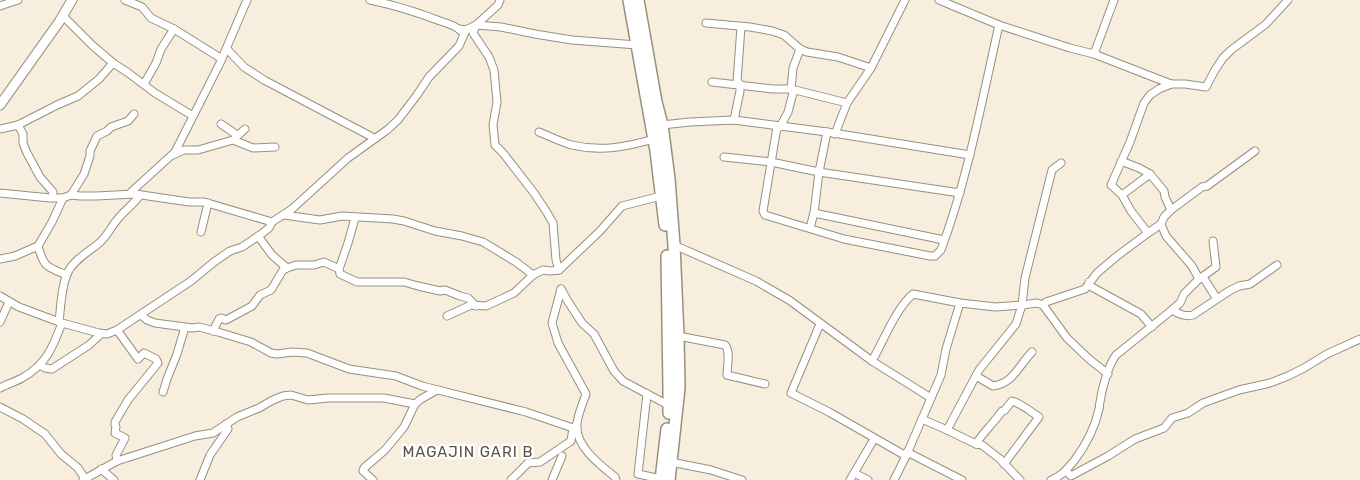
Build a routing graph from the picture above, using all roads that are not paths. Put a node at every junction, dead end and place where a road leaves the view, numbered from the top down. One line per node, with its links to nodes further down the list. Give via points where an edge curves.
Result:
1 (18, 0): 13 (street)
2 (72, 0): 14 (street)
3 (125, 0): 19 (street, via 142,7 151,18)
4 (247, 0): 22 (street)
5 (370, 0): 20 (street, via 419,12)
6 (500, 0): 16 (street, via 498,6)
7 (629, 0): 21 (main road)
8 (638, 0): 40 (main road)
9 (905, 0): 27 (street)
10 (940, 0): 17 (street)
11 (1114, 0): 24 (street)
12 (1288, 0): 31 (street, via 1259,31 1223,58 1206,87)
13 (0, 6)
14 (63, 16): 26 (street); 34 (street)
15 (706, 23): 18 (street)
16 (476, 25): 20 (street); 21 (street, via 572,40); 88 (street, via 473,33 494,70 495,145 553,223)
17 (999, 25): 24 (street); 53 (street)
18 (741, 27): 23 (street, via 784,35); 30 (street, via 737,82)
19 (174, 29): 25 (street); 29 (street)
20 (463, 32): 48 (street, via 459,46 429,77 398,120)
21 (637, 45): 49 (main road)
22 (227, 49): 25 (street); 48 (street, via 244,67 264,80)
23 (800, 49): 27 (street); 32 (street, via 793,68)
24 (1094, 54): 31 (street)
25 (222, 58): 36 (street)
26 (113, 63): 29 (street); 39 (street, via 78,96)
27 (871, 68): 33 (street)
28 (712, 82): 30 (street)
29 (144, 84): 36 (street)
30 (740, 84): 32 (street); 37 (street)
31 (1171, 84): 55 (street, via 1150,95 1144,103)
32 (791, 89): 33 (street); 41 (street, via 793,93 788,112)
33 (847, 103): 46 (street)
34 (0, 105)
35 (134, 114): 63 (street, via 128,121 111,126 97,136 84,174)
36 (193, 116): 52 (street)
37 (734, 120): 40 (street); 41 (street)
38 (221, 124): 47 (street)
39 (18, 125): 42 (street); 67 (street, via 23,134 24,149 53,192)
40 (662, 125): 82 (main road)
41 (778, 127): 45 (street); 56 (street)
42 (0, 129)
43 (245, 129): 47 (street)
44 (539, 132): 49 (street, via 571,145 600,149 630,146)
45 (827, 132): 46 (street); 58 (street)
46 (835, 134): 53 (street)
47 (235, 138): 50 (street, via 253,148); 52 (street)
48 (374, 138): 72 (street)
49 (654, 139): 66 (main road)
50 (275, 147)
51 (1255, 151): 70 (street)
52 (172, 155): 61 (street)
53 (970, 155): 62 (street)
54 (724, 157): 56 (street)
55 (1121, 161): 59 (street); 65 (street, via 1111,185)
56 (771, 162): 58 (street); 76 (street, via 765,215)
57 (1061, 163): 97 (street, via 1052,170 1025,278)
58 (820, 172): 62 (street); 71 (street)
59 (1150, 174): 65 (street); 70 (street, via 1164,192)
60 (0, 193): 67 (street)
61 (130, 193): 63 (street); 64 (street)
62 (960, 193): 80 (street)
63 (71, 195): 68 (street)
64 (140, 195): 69 (street); 89 (street, via 109,233 78,259)
65 (1122, 195): 78 (street)
66 (661, 196): 88 (street, via 622,206); 125 (main road, via 667,243)
67 (52, 198): 68 (street)
68 (63, 198): 83 (street)
69 (208, 203): 74 (street); 77 (street)
70 (1171, 210): 75 (street)
71 (814, 213): 76 (street); 80 (street)
72 (284, 215): 73 (street, via 320,220 342,216); 74 (street)
73 (355, 218): 87 (street); 90 (street, via 404,221 483,242)
74 (272, 222): 79 (street)
75 (1162, 224): 78 (street); 91 (street, via 1166,236)
76 (810, 228): 80 (street, via 844,239 930,256 941,250)
77 (201, 232)
78 (1148, 233): 92 (street)
79 (258, 236): 86 (street); 101 (street, via 230,251)
80 (944, 240)
81 (1213, 241): 91 (street, via 1216,268)
82 (674, 244): 105 (street, via 756,281 789,300); 111 (main road)
83 (38, 246): 84 (street); 89 (street, via 44,263)
84 (0, 258)
85 (1277, 265): 94 (street, via 1250,284)
86 (287, 268): 87 (street, via 324,262); 109 (street, via 271,290 260,295 252,306 226,320 220,318)
87 (339, 270): 99 (street, via 340,274 357,282 404,282 445,290 468,298)
88 (559, 270): 90 (street, via 543,270)
89 (67, 275): 104 (street)
90 (533, 276): 99 (street, via 514,293 486,306)
91 (1201, 278): 94 (street); 100 (street)
92 (1089, 282): 98 (street, via 1085,289); 107 (street, via 1090,286 1141,314)
93 (0, 296): 95 (street)
94 (1217, 298): 100 (street, via 1194,315 1181,315)
95 (9, 302): 103 (street); 104 (street)
96 (960, 303): 97 (street); 114 (street, via 913,294 900,308); 123 (street, via 941,375)
97 (1022, 305): 98 (street, via 1037,302); 117 (street, via 1016,324)
98 (1043, 305): 116 (street, via 1066,338)
99 (476, 306): 102 (street)
100 (1172, 310): 107 (street)
101 (140, 315): 106 (street, via 155,323); 108 (street)
102 (447, 316)
103 (0, 322)
104 (60, 322): 110 (street); 115 (street, via 49,354)
105 (820, 324): 114 (street); 131 (street, via 791,393)
106 (185, 326): 109 (street); 121 (street)
107 (1152, 327): 116 (street, via 1116,355)
108 (117, 330): 110 (street); 135 (street, via 138,359 144,353 158,363 122,408 115,422 114,433 125,438 116,455)
109 (212, 331): 120 (street, via 250,342 271,353 308,353 349,369 396,376)
110 (101, 334): 115 (street, via 52,369)
111 (678, 336): 118 (street, via 725,345 728,348 727,375); 136 (main road, via 679,388)
112 (1360, 339): 139 (street, via 1288,376 1203,403 1172,418 1164,428 1136,439 1071,476)
113 (1032, 352): 117 (street, via 1003,384 993,386)
114 (872, 362): 123 (street)
115 (40, 365): 119 (street, via 21,379)
116 (1108, 374): 139 (street, via 1089,437)
117 (976, 376): 130 (street)
118 (765, 384)
119 (0, 388)
120 (437, 390): 124 (street); 129 (street)
121 (163, 392)
122 (648, 394): 125 (street); 129 (street, via 623,381 614,371 594,334 582,323 561,289 552,322 558,343 586,394); 148 (street, via 638,474)
123 (931, 398): 127 (street)
124 (416, 404): 128 (street, via 384,398 308,400 291,395 273,400); 144 (street, via 404,427 364,468 363,471)
125 (670, 406): 148 (main road)
126 (0, 407): 141 (street, via 45,434 78,468)
127 (922, 419): 130 (street); 133 (street)
128 (226, 424): 135 (street, via 213,433); 143 (street, via 228,430 210,455)
129 (575, 427): 145 (street, via 571,441 540,462 528,463); 147 (street, via 580,442)
130 (947, 430): 132 (street)
131 (874, 438): 133 (street); 140 (street)
132 (976, 444): 137 (street, via 982,445); 137 (street, via 1012,401 1023,405 1039,417)
133 (906, 454): 153 (street); 154 (street)
134 (562, 456): 146 (street)
135 (117, 461): 138 (street)
136 (671, 462): 149 (main road); 150 (street)
137 (1004, 464): 155 (street)
138 (101, 469): 141 (street); 142 (street)
139 (1066, 471): 156 (street)
140 (854, 473): 151 (street); 152 (street)
141 (84, 479)
142 (114, 480)
143 (200, 480)
144 (373, 480)
145 (511, 480)
146 (552, 480)
147 (616, 480)
148 (661, 480)
149 (669, 480)
150 (742, 480)
151 (850, 480)
152 (868, 480)
153 (894, 480)
154 (962, 480)
155 (1020, 480)
156 (1051, 480)

